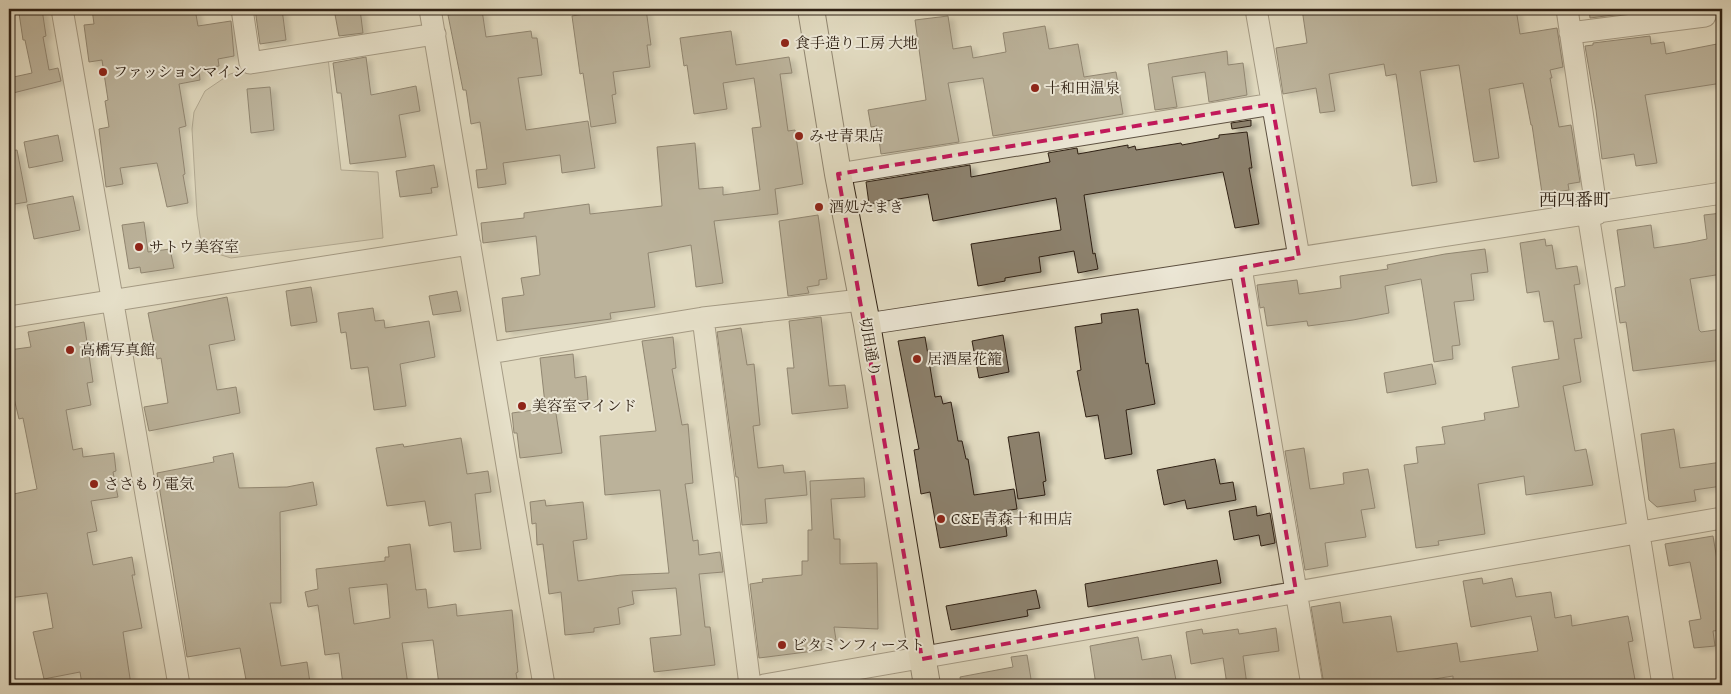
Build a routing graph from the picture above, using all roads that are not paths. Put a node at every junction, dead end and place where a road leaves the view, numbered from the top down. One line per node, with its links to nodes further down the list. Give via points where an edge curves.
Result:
1 (62, 9): 17 (street)
2 (242, 9): 8 (street, via 250,63)
3 (430, 9): 8 (street)
4 (811, 9): 11 (main road, 切田通り)
5 (1256, 9): 10 (street)
6 (1567, 9): 9 (street)
7 (1705, 16): 9 (street)
8 (434, 34): 14 (street)
9 (1570, 34): 13 (street)
10 (1272, 104): 11 (street); 15 (street)
11 (838, 174): 18 (main road, 切田通り)
12 (1722, 193): 13 (street)
13 (1593, 214): 15 (street); 23 (street)
14 (470, 244): 17 (street); 21 (street)
15 (1299, 257): 16 (street)
16 (1241, 268): 18 (street); 24 (street)
17 (112, 301): 19 (street); 26 (street)
18 (864, 312): 20 (street); 25 (main road, 切田通り)
19 (9, 317)
20 (703, 318): 21 (street); 28 (street)
21 (489, 353): 27 (street)
22 (1722, 518): 23 (street)
23 (1639, 533): 24 (street); 32 (street)
24 (1296, 591): 25 (street); 31 (street)
25 (922, 658): 29 (street); 30 (main road, 切田通り)
26 (179, 685)
27 (544, 685)
28 (750, 685)
29 (764, 685)
30 (927, 685)
31 (1312, 685)
32 (1663, 685)

